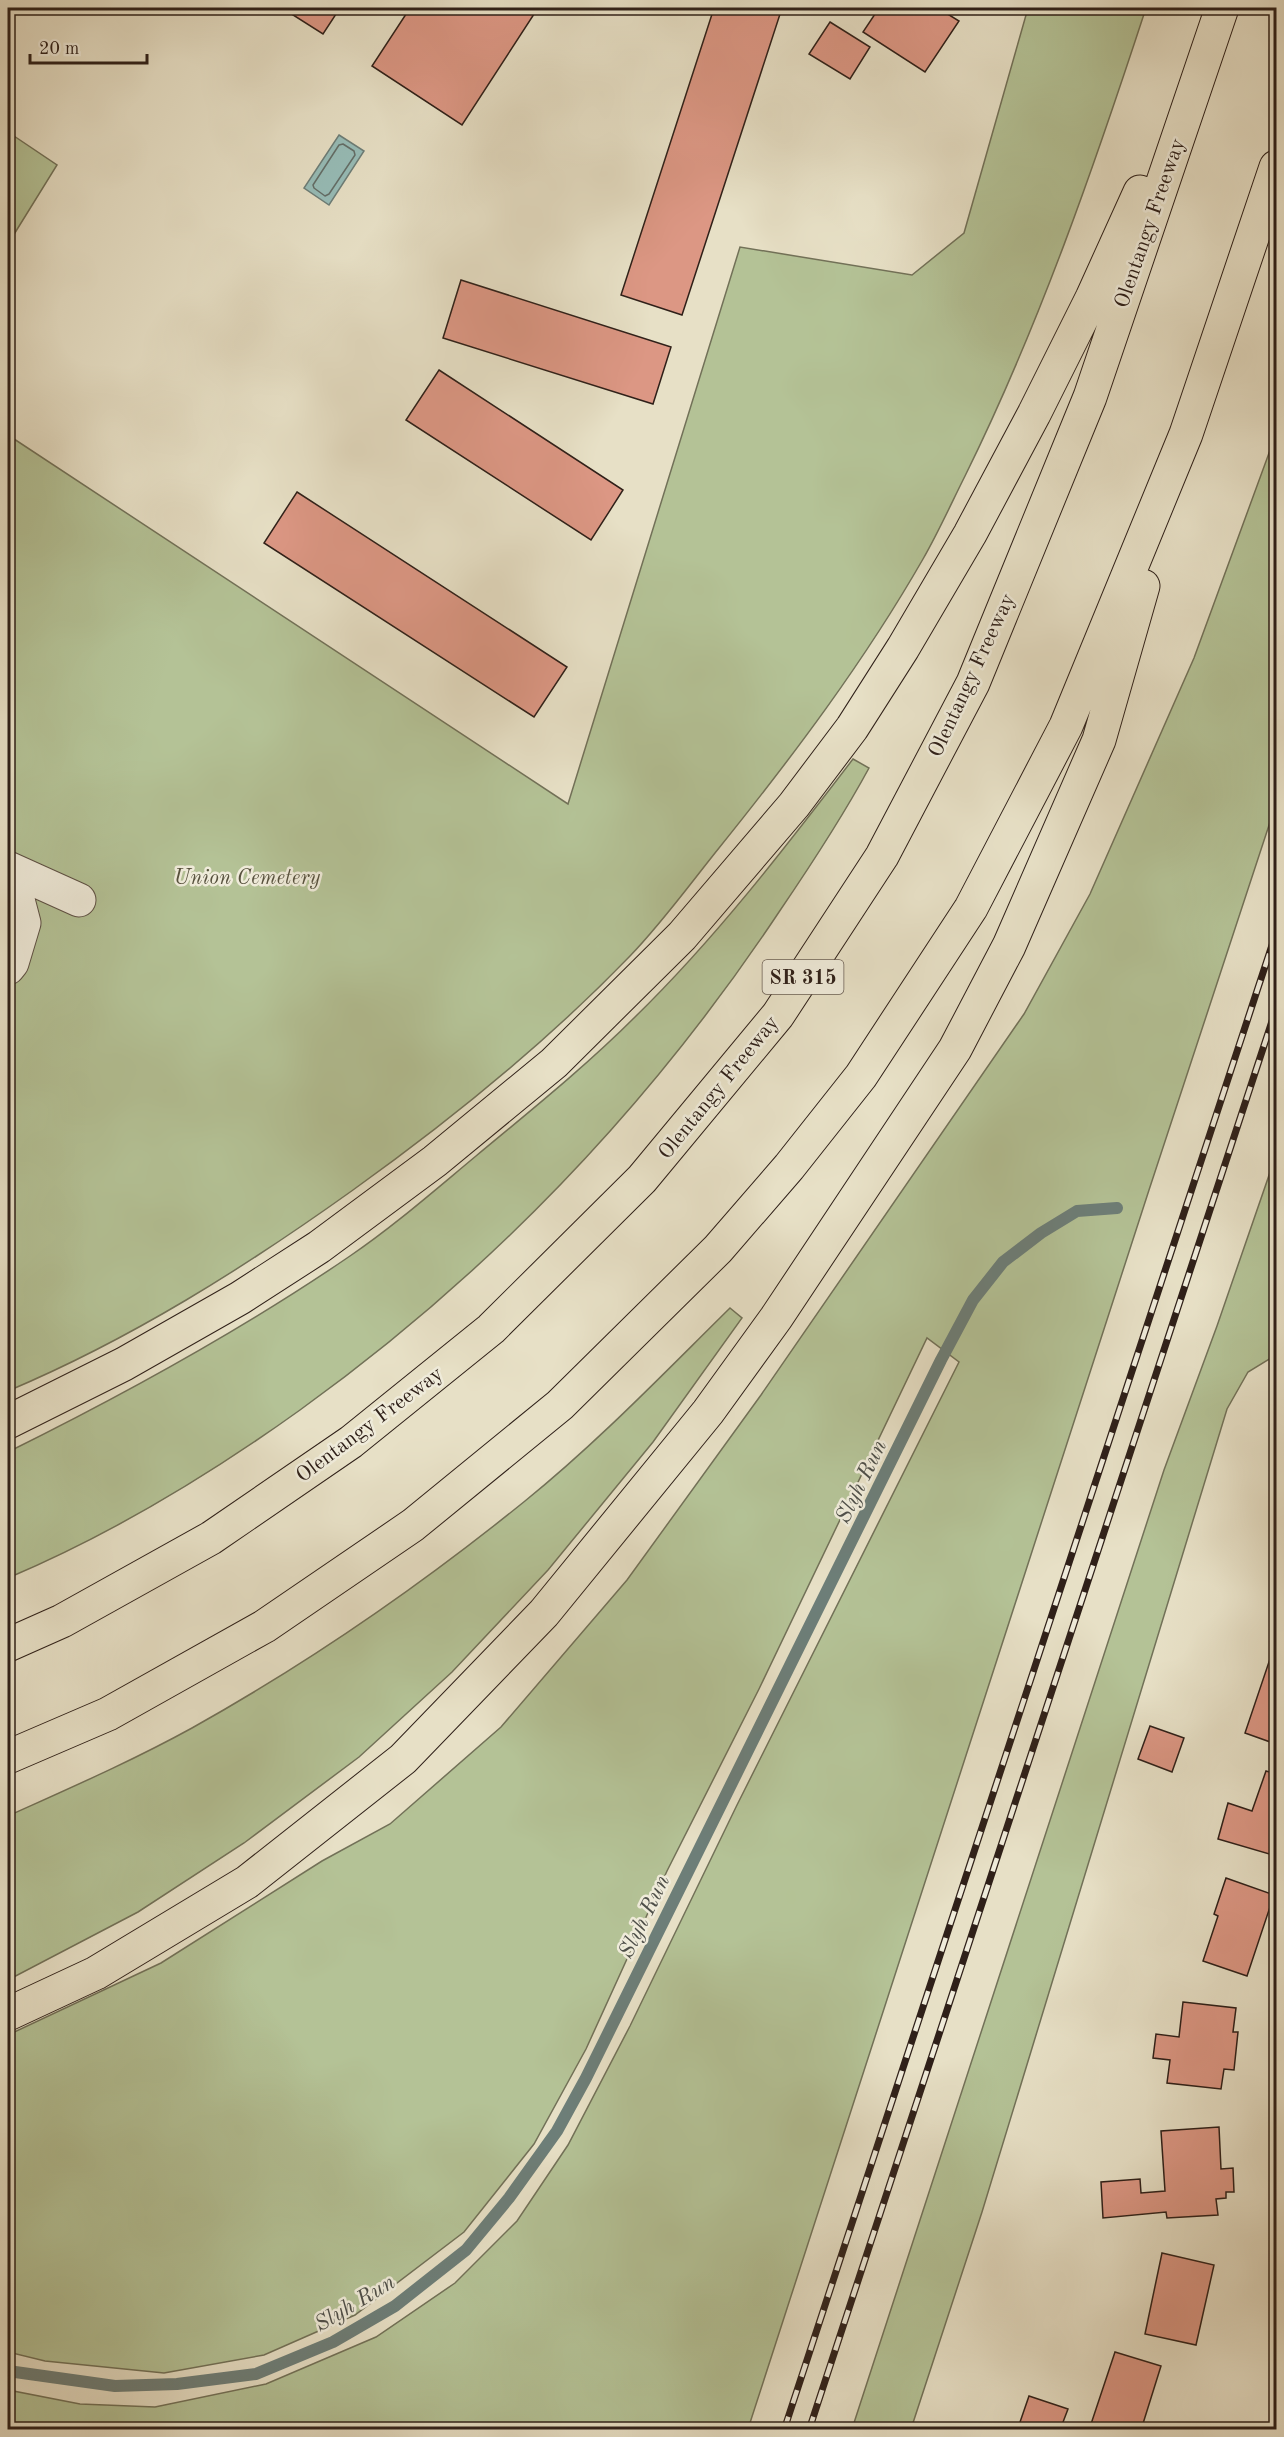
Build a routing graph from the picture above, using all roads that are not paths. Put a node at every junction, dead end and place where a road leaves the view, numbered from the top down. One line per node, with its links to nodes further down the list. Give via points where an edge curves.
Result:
1 (1220, 12): 7 (highway, via 1092,298 970,534 852,728 795,805 690,927 554,1063 435,1161 318,1247 240,1298 144,1353); 8 (highway, Olentangy Freeway / SR 315, via 1090,397 973,682 882,856 778,1015 642,1179 491,1329 351,1442 211,1538 62,1621)
2 (1276, 167): 3 (highway)
3 (1186, 434): 9 (highway, via 1066,726 971,908 861,1076 718,1249 560,1405 413,1525 265,1626 108,1714); 10 (highway, via 1099,740 1009,946 955,1049 776,1318 708,1412 544,1613 403,1759 247,1882 96,1973)
4 (9, 869): 5 (lane); 6 (lane, via 24,923)
5 (79, 900)
6 (8, 968)
7 (8, 1422)
8 (8, 1645)
9 (8, 1757)
10 (8, 2014)

